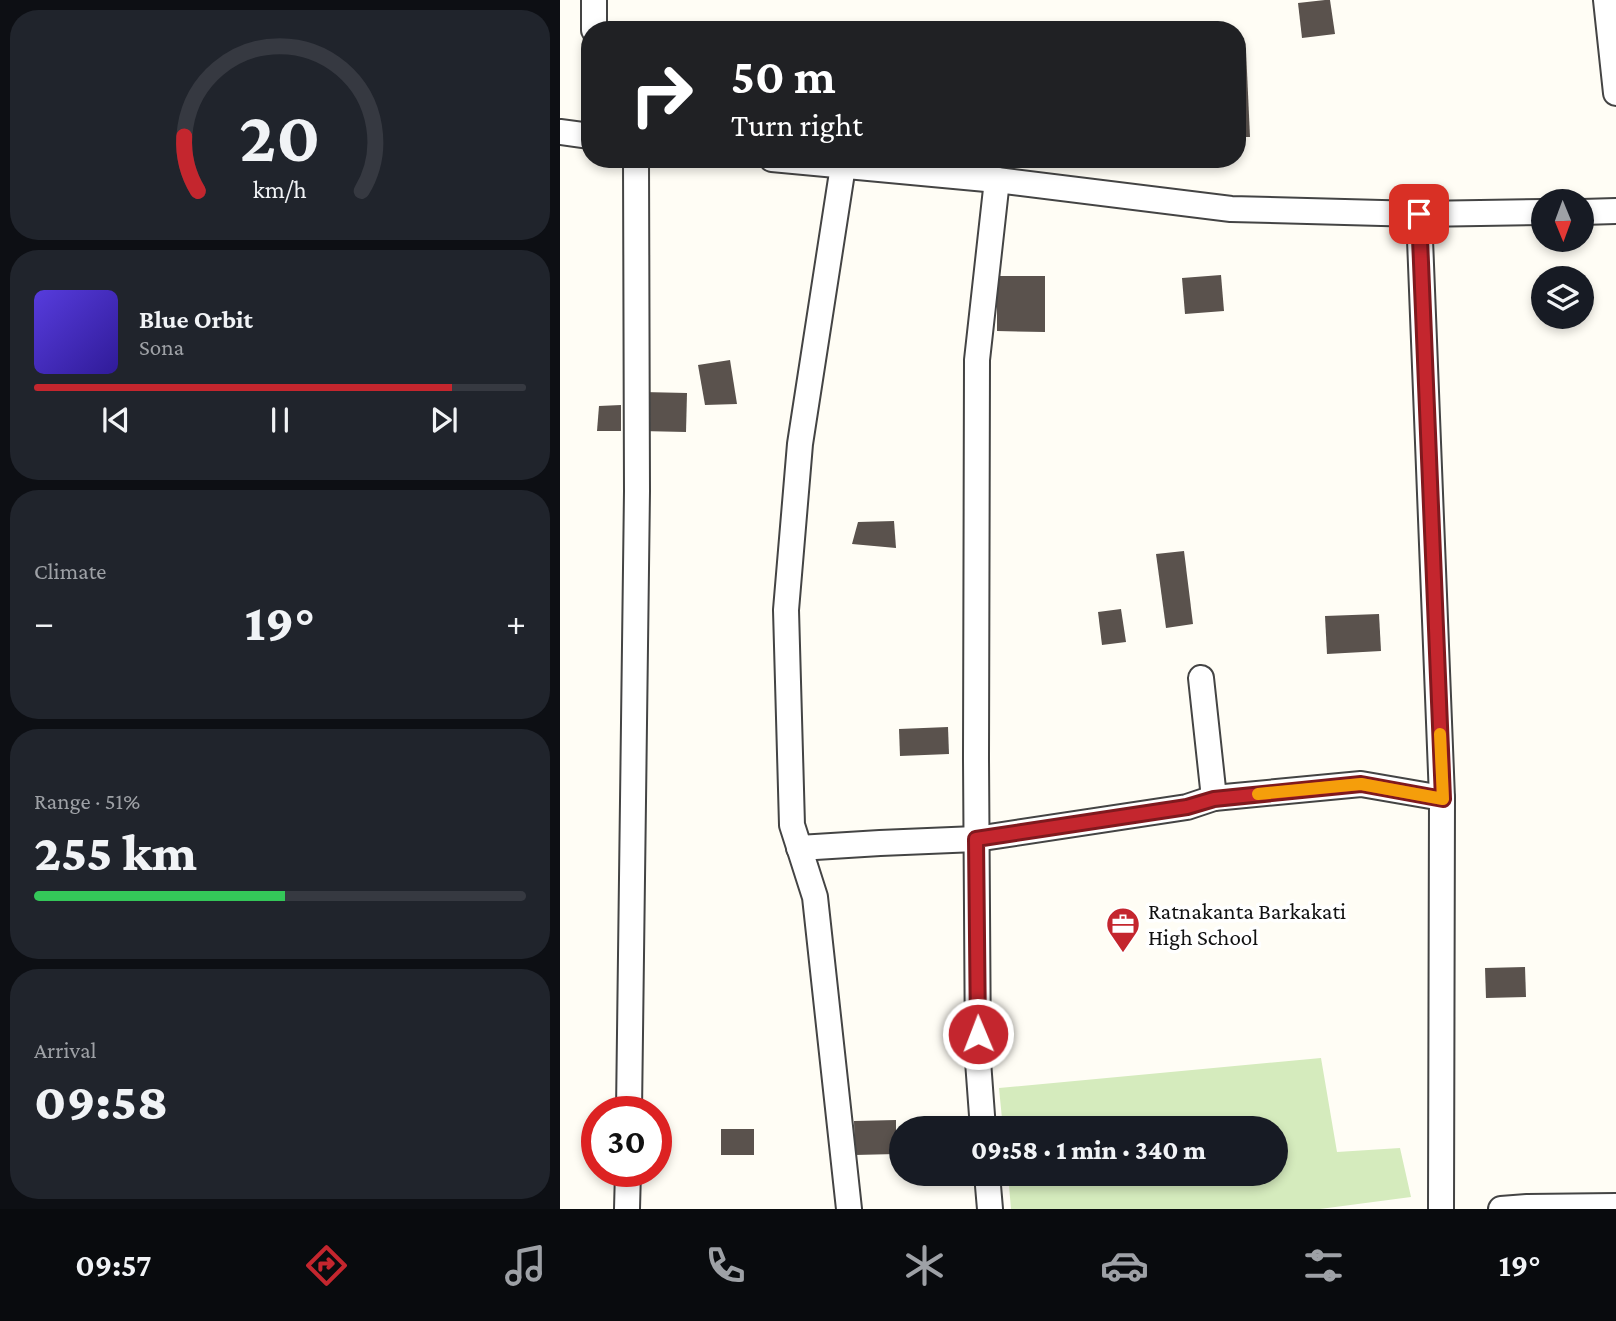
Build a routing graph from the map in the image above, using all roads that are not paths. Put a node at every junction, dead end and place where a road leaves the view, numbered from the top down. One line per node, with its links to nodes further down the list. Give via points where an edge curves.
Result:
1 (594, 0): 3 (street)
2 (1606, 0): 4 (street)
3 (594, 21)
4 (1616, 93)
5 (560, 132): 6 (street)
6 (581, 135)
7 (636, 168): 20 (street, via 638,491)
8 (843, 168): 19 (street, via 800,444 786,610 792,825)
9 (865, 168): 10 (street)
10 (997, 180): 14 (street, via 1231,209); 18 (street, via 977,360)
11 (1616, 211): 13 (street)
12 (1531, 212): 14 (street)
13 (1594, 212)
14 (1419, 214): 17 (street)
15 (1201, 678): 16 (street)
16 (1214, 799): 17 (street, via 1361,784); 18 (street)
17 (1443, 799): 28 (street)
18 (976, 839): 19 (street); 21 (street, via 978,1062)
19 (799, 848): 26 (street, via 814,897)
20 (628, 1096)
21 (983, 1116)
22 (988, 1186): 27 (street)
23 (628, 1187): 25 (street)
24 (1616, 1206): 29 (street)
25 (627, 1209)
26 (849, 1209)
27 (990, 1209)
28 (1441, 1209)
29 (1501, 1209)

